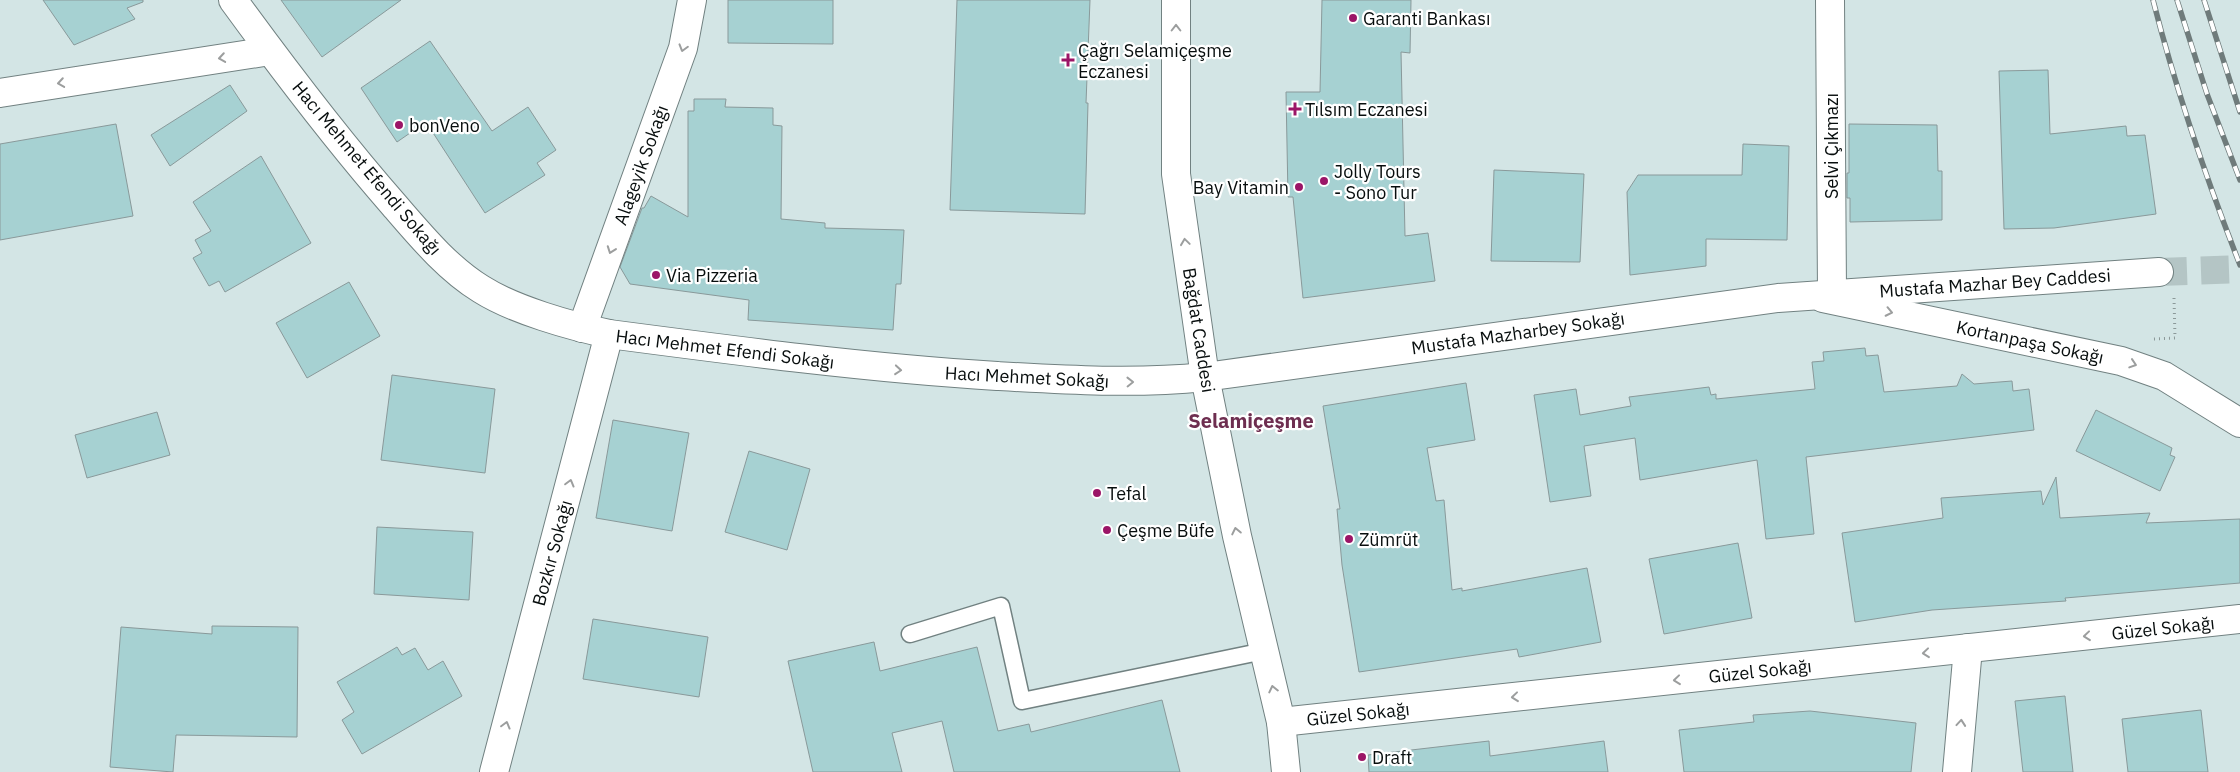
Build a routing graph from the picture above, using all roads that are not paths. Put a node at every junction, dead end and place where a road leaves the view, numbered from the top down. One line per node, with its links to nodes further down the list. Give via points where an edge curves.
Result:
1 (233, 0): 5 (street, Hacı Mehmet Efendi Sokağı)
2 (692, 0): 9 (street, Alageyik Sokağı, one-way to 9, via 683,48)
3 (1176, 0): 12 (street, Bağdat Caddesi, one-way to 3, via 1176,174)
4 (1830, 0): 8 (street, Selvi Çıkmazı)
5 (270, 51): 6 (street, one-way to 6); 9 (street, Hacı Mehmet Efendi Sokağı, via 375,183 457,272 482,290 507,302)
6 (0, 93)
7 (2166, 281): 8 (street, Mustafa Mazhar Bey Caddesi)
8 (1820, 294): 12 (street, Mustafa Mazharbey Sokağı, via 1727,304); 13 (street, Kortanpaşa Sokağı, one-way to 13, via 2121,360 2164,376)
9 (582, 328): 10 (street, Hacı Mehmet Efendi Sokağı)
10 (609, 334): 11 (street, Hacı Mehmet Efendi Sokağı); 19 (street, Bozkır Sokağı, one-way to 10)
11 (849, 365): 12 (street, Hacı Mehmet Sokağı, one-way to 12, via 1084,382)
12 (1205, 377): 17 (street, Bağdat Caddesi, one-way to 12)
13 (2240, 423)
14 (2240, 619): 16 (street, Güzel Sokağı, one-way to 16)
15 (910, 634): 17 (lane, via 1001,606 1022,701)
16 (1968, 648): 18 (street, Güzel Sokağı, one-way to 18); 21 (street, one-way to 16)
17 (1264, 651): 18 (street, Bağdat Caddesi, one-way to 17)
18 (1280, 722): 20 (street, Bağdat Caddesi)
19 (494, 772)
20 (1286, 772)
21 (1957, 772)

